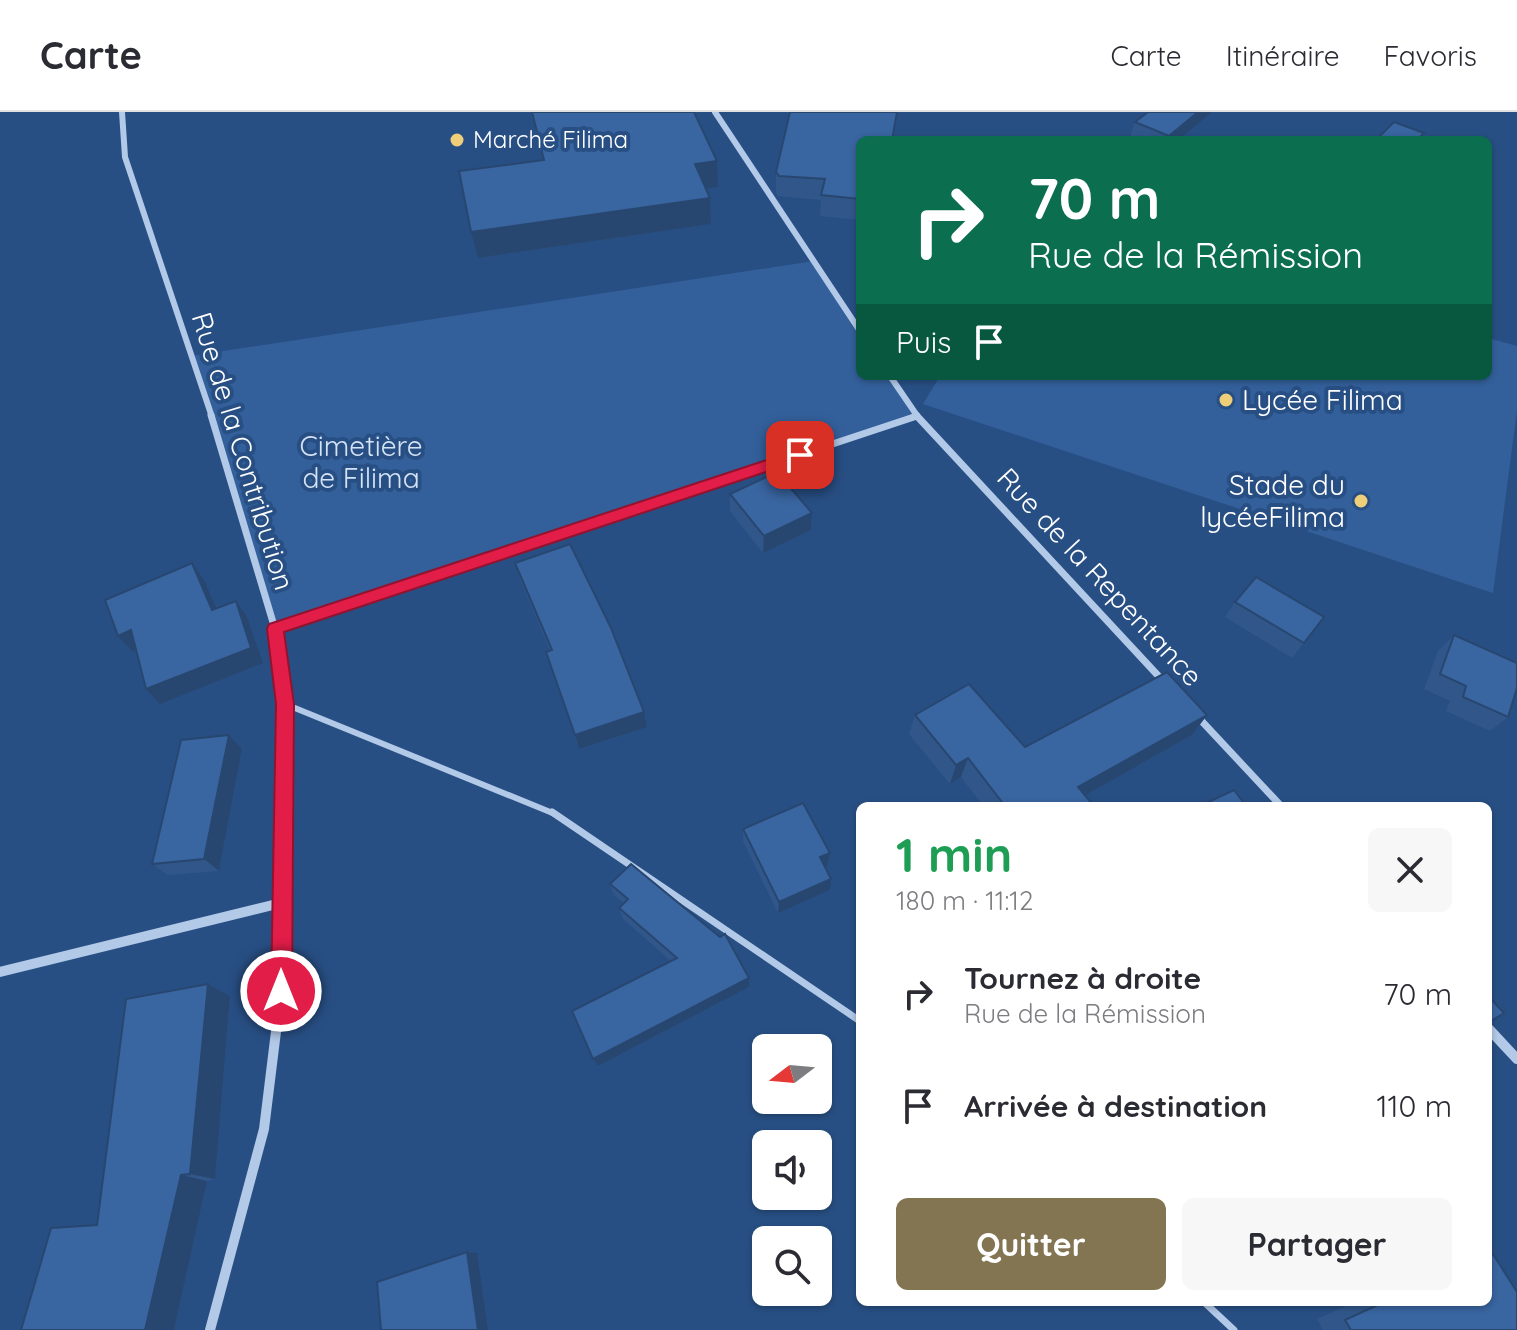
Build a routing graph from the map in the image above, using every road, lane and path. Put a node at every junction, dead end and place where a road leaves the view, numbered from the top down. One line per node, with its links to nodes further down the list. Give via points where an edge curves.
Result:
1 (122, 112): 6 (street, Rue de la Contribution, via 125,157 219,439)
2 (715, 112): 3 (street)
3 (856, 325)
4 (893, 380): 5 (street, Rue de la Repentance)
5 (917, 416): 6 (street); 7 (street, Rue de la Repentance)
6 (275, 629): 9 (street, Rue de la Contribution)
7 (1174, 691)
8 (1184, 703): 10 (street, Rue de la Repentance)
9 (285, 704): 11 (street, Rue de la Contribution); 13 (lane, via 546,808)
10 (1277, 802)
11 (281, 903): 12 (street); 17 (street, Rue de la Contribution, via 281,991 264,1129)
12 (0, 972)
13 (856, 1018)
14 (1492, 1032): 15 (street)
15 (1517, 1059)
16 (1208, 1306): 18 (lane)
17 (210, 1330)
18 (1234, 1330)

